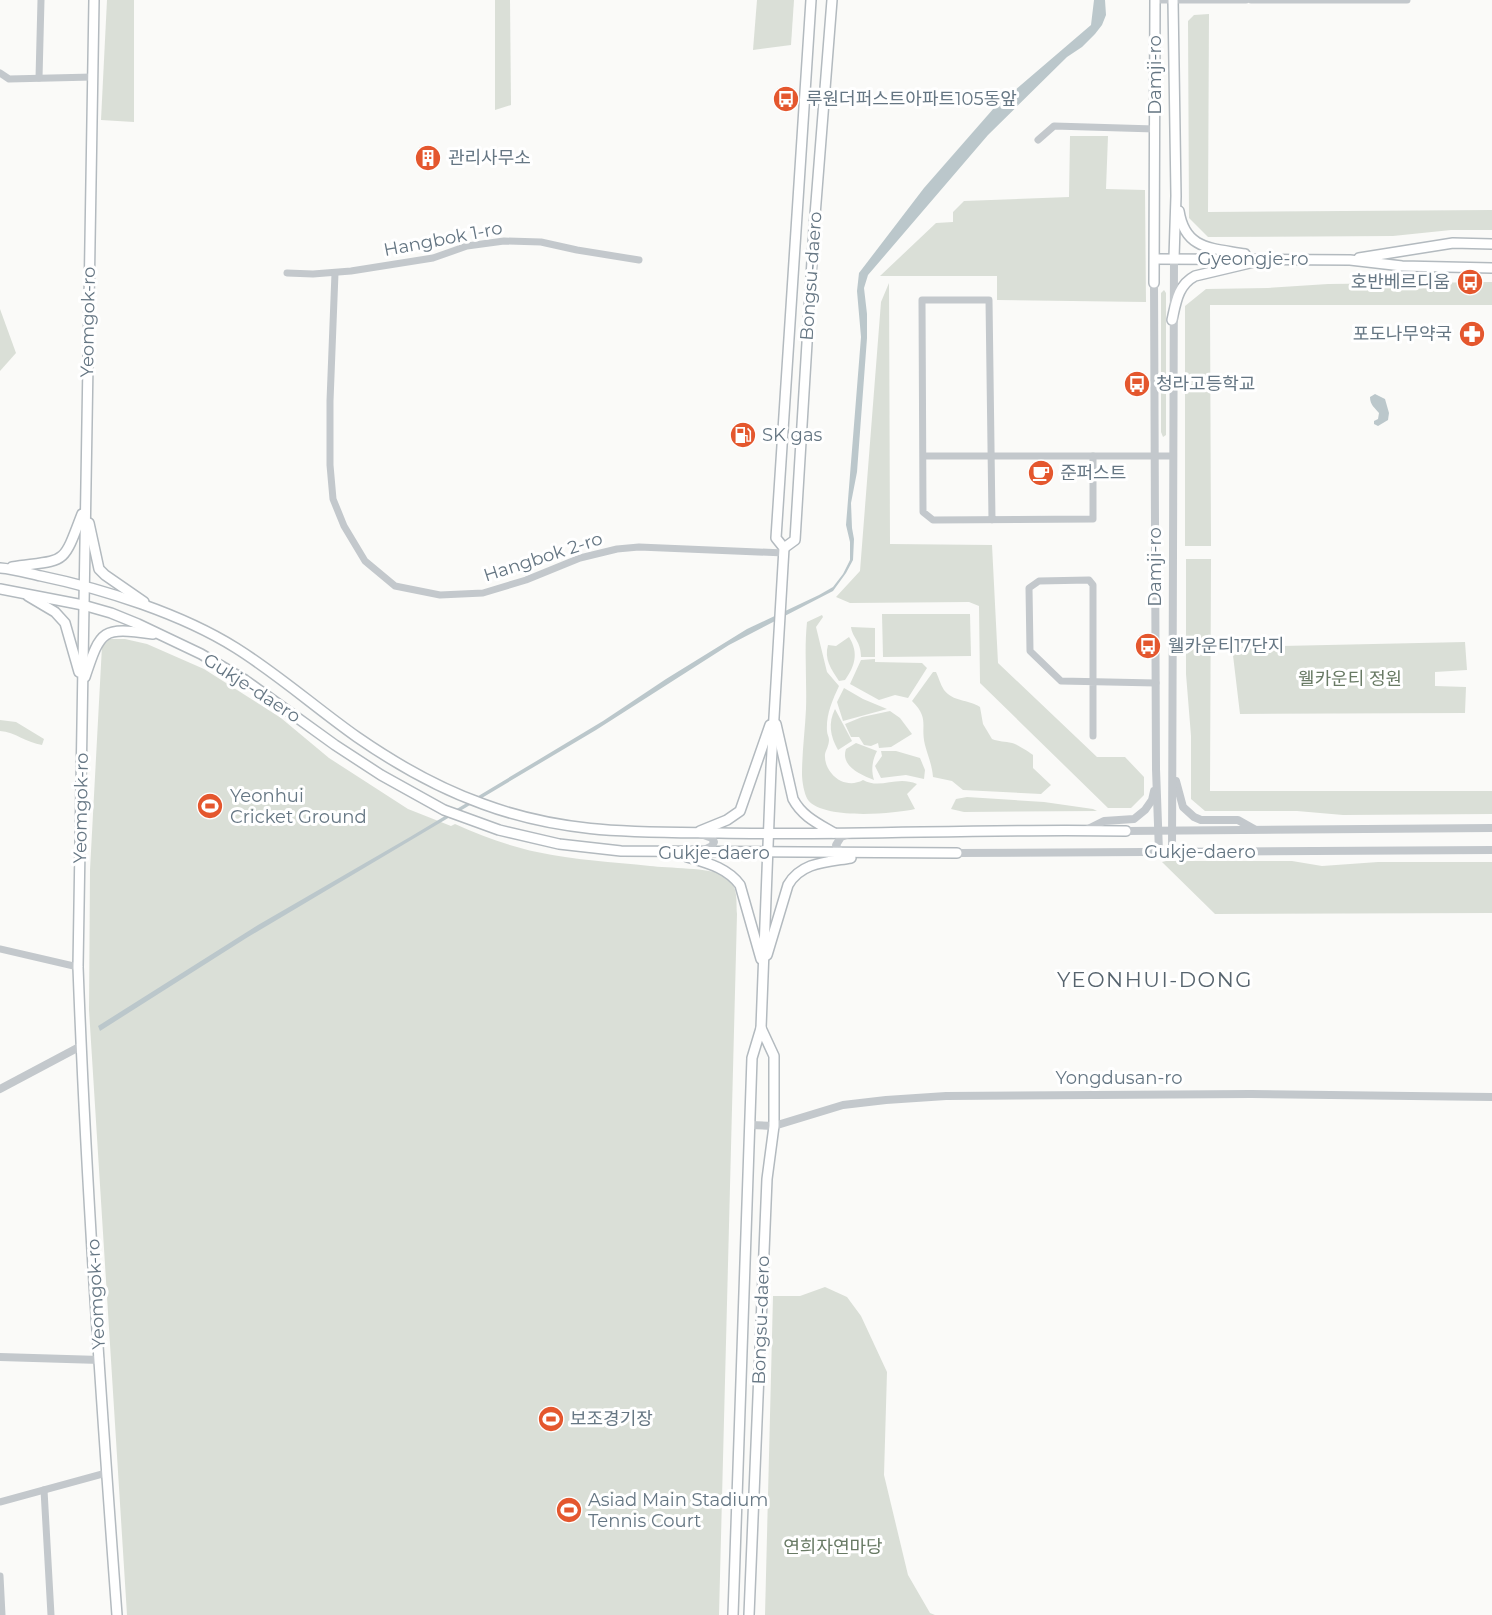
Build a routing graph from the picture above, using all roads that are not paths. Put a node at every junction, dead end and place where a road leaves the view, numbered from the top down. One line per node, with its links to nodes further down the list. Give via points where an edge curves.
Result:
1 (41, 0): 12 (street)
2 (94, 0): 11 (main road, Yeomgok-ro)
3 (812, 0): 34 (main road, Bongsu-daero, via 776,538)
4 (832, 0): 34 (main road, Bongsu-daero, via 795,540)
5 (1155, 0): 6 (street); 13 (main road, Damji-ro)
6 (1173, 0): 7 (street); 15 (main road)
7 (1246, 0)
8 (1251, 0): 9 (street)
9 (1407, 0)
10 (0, 73): 12 (street, via 9,80)
11 (93, 77): 12 (street); 32 (main road, Yeomgok-ro)
12 (39, 78)
13 (1155, 129): 14 (street, via 1054,126); 19 (main road, Damji-ro)
14 (1038, 140)
15 (1176, 196): 17 (main road); 18 (main road, via 1181,225 1195,242)
16 (1492, 244): 21 (main road, Gyeongje-ro, via 1453,243)
17 (1174, 258): 18 (main road, Gyeongje-ro); 19 (main road, Gyeongje-ro); 26 (street)
18 (1268, 258): 21 (main road, Gyeongje-ro); 26 (main road, via 1188,280 1180,290)
19 (1155, 259): 25 (main road, Damji-ro)
20 (639, 260): 24 (street, Hangbok 1-ro, via 541,242 504,240 467,246 433,258)
21 (1350, 260): 22 (main road, Gyeongje-ro, via 1402,266)
22 (1492, 268)
23 (287, 273): 24 (street, Hangbok 1-ro)
24 (335, 273): 34 (street, Hangbok 2-ro, via 330,401 333,499 365,561 395,586 440,595 483,593 580,558 639,547)
25 (1154, 283): 30 (street, Damji-ro)
26 (1172, 320): 31 (street)
27 (924, 456): 28 (street); 28 (street, via 922,300 989,300); 33 (street, via 926,516 933,520)
28 (991, 456): 29 (street); 33 (street)
29 (1093, 456): 30 (street); 33 (street, via 1093,519)
30 (1155, 456): 31 (street); 43 (street, Damji-ro)
31 (1172, 456): 48 (street)
32 (85, 506): 35 (main road, via 69,549 62,557 48,564); 36 (main road, Yeomgok-ro); 40 (main road, via 99,569)
33 (992, 520)
34 (784, 551): 45 (main road, Bongsu-daero)
35 (3, 568): 36 (main road, Gukje-daero)
36 (83, 586): 39 (main road, Yeomgok-ro); 40 (main road, Gukje-daero)
37 (0, 589): 38 (main road, Gukje-daero)
38 (21, 591): 39 (main road, Gukje-daero); 44 (main road, via 55,612 65,623)
39 (83, 605): 41 (main road, Gukje-daero, via 125,618); 44 (main road, Yeomgok-ro)
40 (154, 609): 55 (main road, Gukje-daero, via 236,648 357,736 444,788 501,810 550,823 631,833)
41 (162, 636): 44 (main road, via 121,630 107,633 97,642); 60 (main road, Gukje-daero, via 232,671 350,755 453,814 538,840 621,852)
42 (1094, 682): 42 (street, via 1061,681 1030,651 1029,588 1039,581 1089,580 1093,585); 43 (street); 46 (street)
43 (1156, 683): 47 (street, Damji-ro)
44 (82, 685): 69 (main road, Yeomgok-ro)
45 (774, 714): 55 (main road, via 740,811); 56 (main road, Bongsu-daero); 57 (main road, via 793,799 802,813)
46 (1093, 736)
47 (1156, 769): 48 (street, via 1165,792); 50 (street, via 1152,800 1140,814 1125,821 1104,821); 54 (street, Damji-ro)
48 (1173, 771): 51 (street); 52 (street, via 1187,812 1201,820 1238,820)
49 (1492, 828): 52 (street, Gukje-daero)
50 (1086, 830): 53 (main road, Gukje-daero); 58 (main road, Gukje-daero)
51 (1172, 830): 52 (street, Gukje-daero); 54 (street, Gukje-daero); 63 (street)
52 (1257, 830)
53 (1126, 831): 54 (street, Gukje-daero)
54 (1158, 831): 62 (street, Damji-ro)
55 (696, 833): 56 (main road, Gukje-daero); 61 (street, via 714,842 708,849)
56 (768, 834): 57 (main road, Gukje-daero); 64 (main road, Bongsu-daero)
57 (836, 834): 58 (main road, Gukje-daero)
58 (849, 834): 66 (street, via 836,845)
59 (1492, 850): 63 (street, Gukje-daero)
60 (670, 852): 61 (main road, Gukje-daero); 70 (main road, via 726,870 734,877 740,885)
61 (693, 852): 64 (main road, Gukje-daero)
62 (1159, 852): 63 (street, Gukje-daero); 65 (street, Gukje-daero)
63 (1172, 852)
64 (768, 853): 66 (main road, Gukje-daero); 70 (main road, Bongsu-daero)
65 (957, 853): 67 (main road, Gukje-daero)
66 (846, 854): 67 (main road, Gukje-daero)
67 (874, 854): 70 (main road, via 810,866 793,876)
68 (0, 949): 69 (street)
69 (78, 967): 72 (main road, Yeomgok-ro)
70 (764, 968): 71 (main road, Bongsu-daero)
71 (761, 1028): 75 (main road, Bongsu-daero, via 752,1058); 76 (main road, Bongsu-daero, via 774,1056)
72 (81, 1046): 73 (street); 78 (main road, Yeomgok-ro)
73 (0, 1089)
74 (1492, 1097): 76 (street, Yongdusan-ro, via 946,1096 843,1105)
75 (750, 1125): 76 (street, Yongdusan-ro); 86 (main road, Bongsu-daero)
76 (774, 1126): 87 (main road, Bongsu-daero, via 767,1179)
77 (0, 1357): 78 (street)
78 (100, 1360): 79 (main road, Yeomgok-ro)
79 (106, 1473): 80 (street); 85 (main road, Yeomgok-ro)
80 (44, 1490): 81 (street); 84 (street)
81 (0, 1503)
82 (0, 1576): 83 (street)
83 (2, 1615)
84 (51, 1615)
85 (117, 1615)
86 (733, 1615)
87 (749, 1615)

